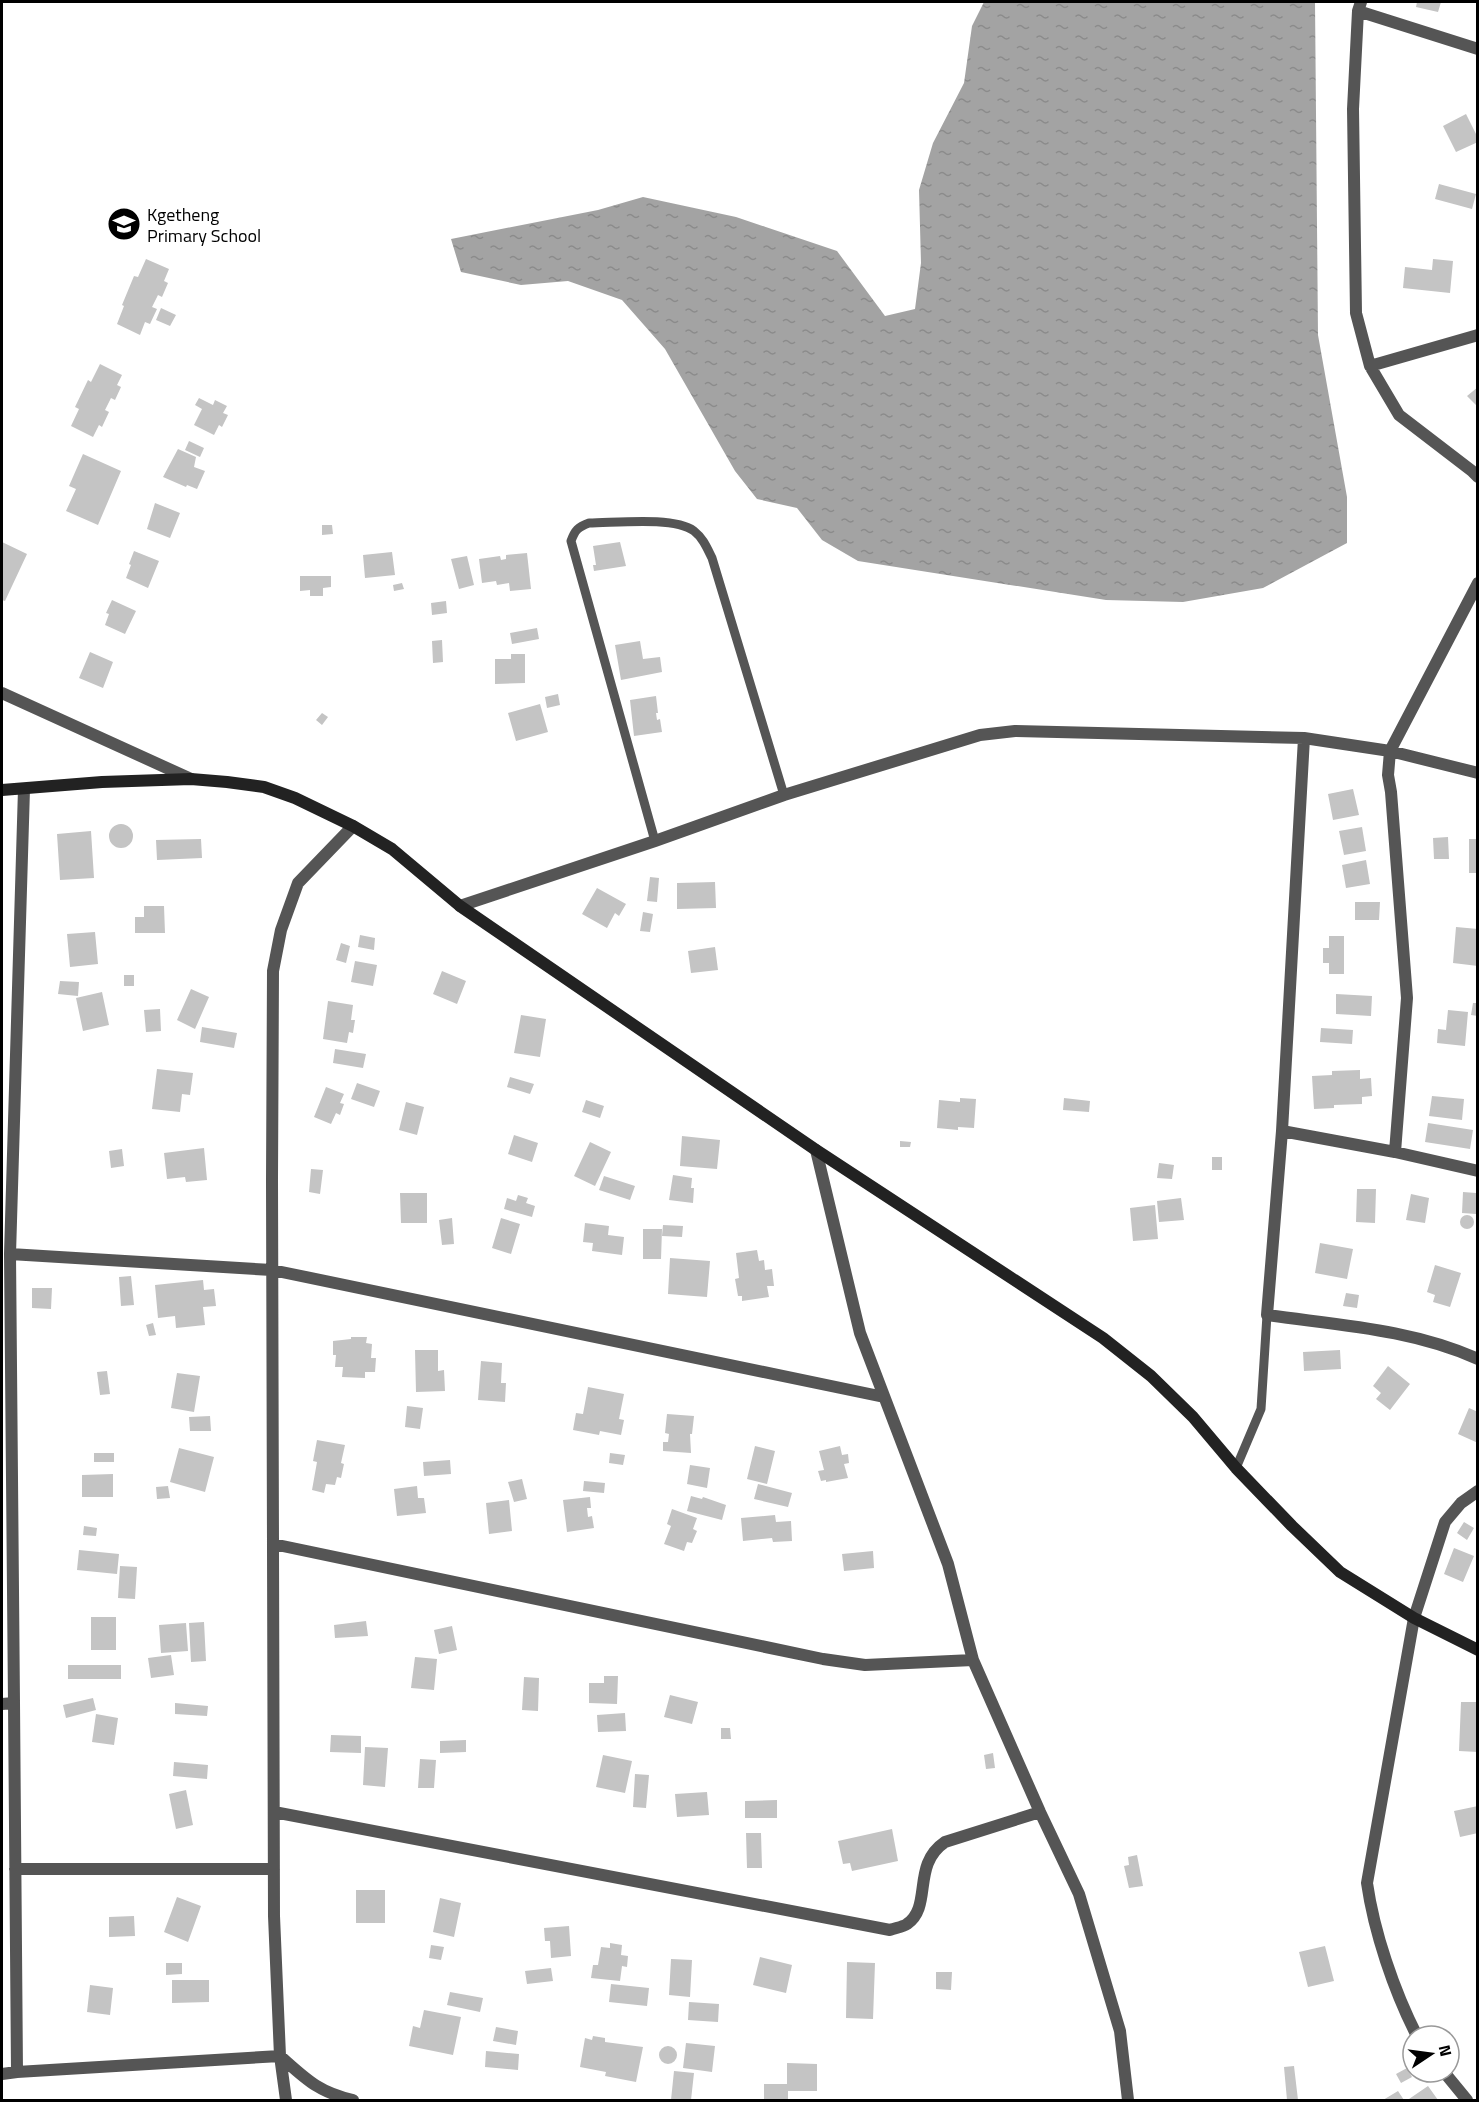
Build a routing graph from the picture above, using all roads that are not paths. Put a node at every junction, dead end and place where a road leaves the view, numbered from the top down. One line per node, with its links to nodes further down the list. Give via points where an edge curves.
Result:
1 (1360, 6): 2 (street); 4 (street, via 1353,109 1356,313)
2 (1478, 49)
3 (1478, 335): 4 (street)
4 (1370, 366): 5 (street, via 1399,415)
5 (1478, 477)
6 (1478, 583): 9 (street)
7 (2, 693): 11 (street)
8 (1304, 738): 9 (street); 14 (street, via 996,732); 18 (street)
9 (1390, 751): 10 (street); 20 (street, via 1388,775 1407,998)
10 (1478, 773)
11 (191, 779): 12 (street); 15 (street, via 264,787)
12 (24, 789): 13 (street); 22 (street)
13 (2, 790)
14 (784, 795): 16 (street); 16 (lane, via 704,541 675,522 580,526 571,541)
15 (353, 826): 17 (street, via 392,849); 23 (street, via 298,883 276,953)
16 (655, 841): 17 (street)
17 (460, 906): 19 (street)
18 (1282, 1131): 20 (street); 24 (street)
19 (816, 1150): 26 (street, via 860,1334); 27 (street, via 1103,1338 1151,1376 1193,1417)
20 (1395, 1152): 21 (street)
21 (1478, 1171)
22 (10, 1254): 23 (street); 33 (street)
23 (272, 1270): 26 (street); 29 (street)
24 (1267, 1315): 25 (street, via 1404,1335); 27 (lane, via 1261,1409)
25 (1478, 1359)
26 (884, 1396): 32 (street, via 948,1564)
27 (1236, 1468): 30 (street, via 1340,1572)
28 (1478, 1491): 30 (street, via 1445,1522)
29 (273, 1544): 32 (street, via 823,1659 865,1665); 34 (street)
30 (1414, 1618): 31 (street); 38 (street, via 1367,1883 1371,1911)
31 (1478, 1650)
32 (973, 1660): 35 (street)
33 (8, 1703): 36 (street)
34 (274, 1812): 35 (street, via 890,1930 916,1915 927,1860 934,1849); 37 (street)
35 (1040, 1812): 45 (street, via 1079,1894 1092,1936 1120,2031)
36 (15, 1869): 37 (street); 40 (street)
37 (274, 1869): 39 (street)
38 (1411, 2024)
39 (280, 2055): 40 (street); 43 (street); 44 (street, via 325,2092)
40 (17, 2072): 41 (street)
41 (2, 2074)
42 (1454, 2084): 46 (street)
43 (286, 2100)
44 (353, 2100)
45 (1128, 2100)
46 (1467, 2100)

